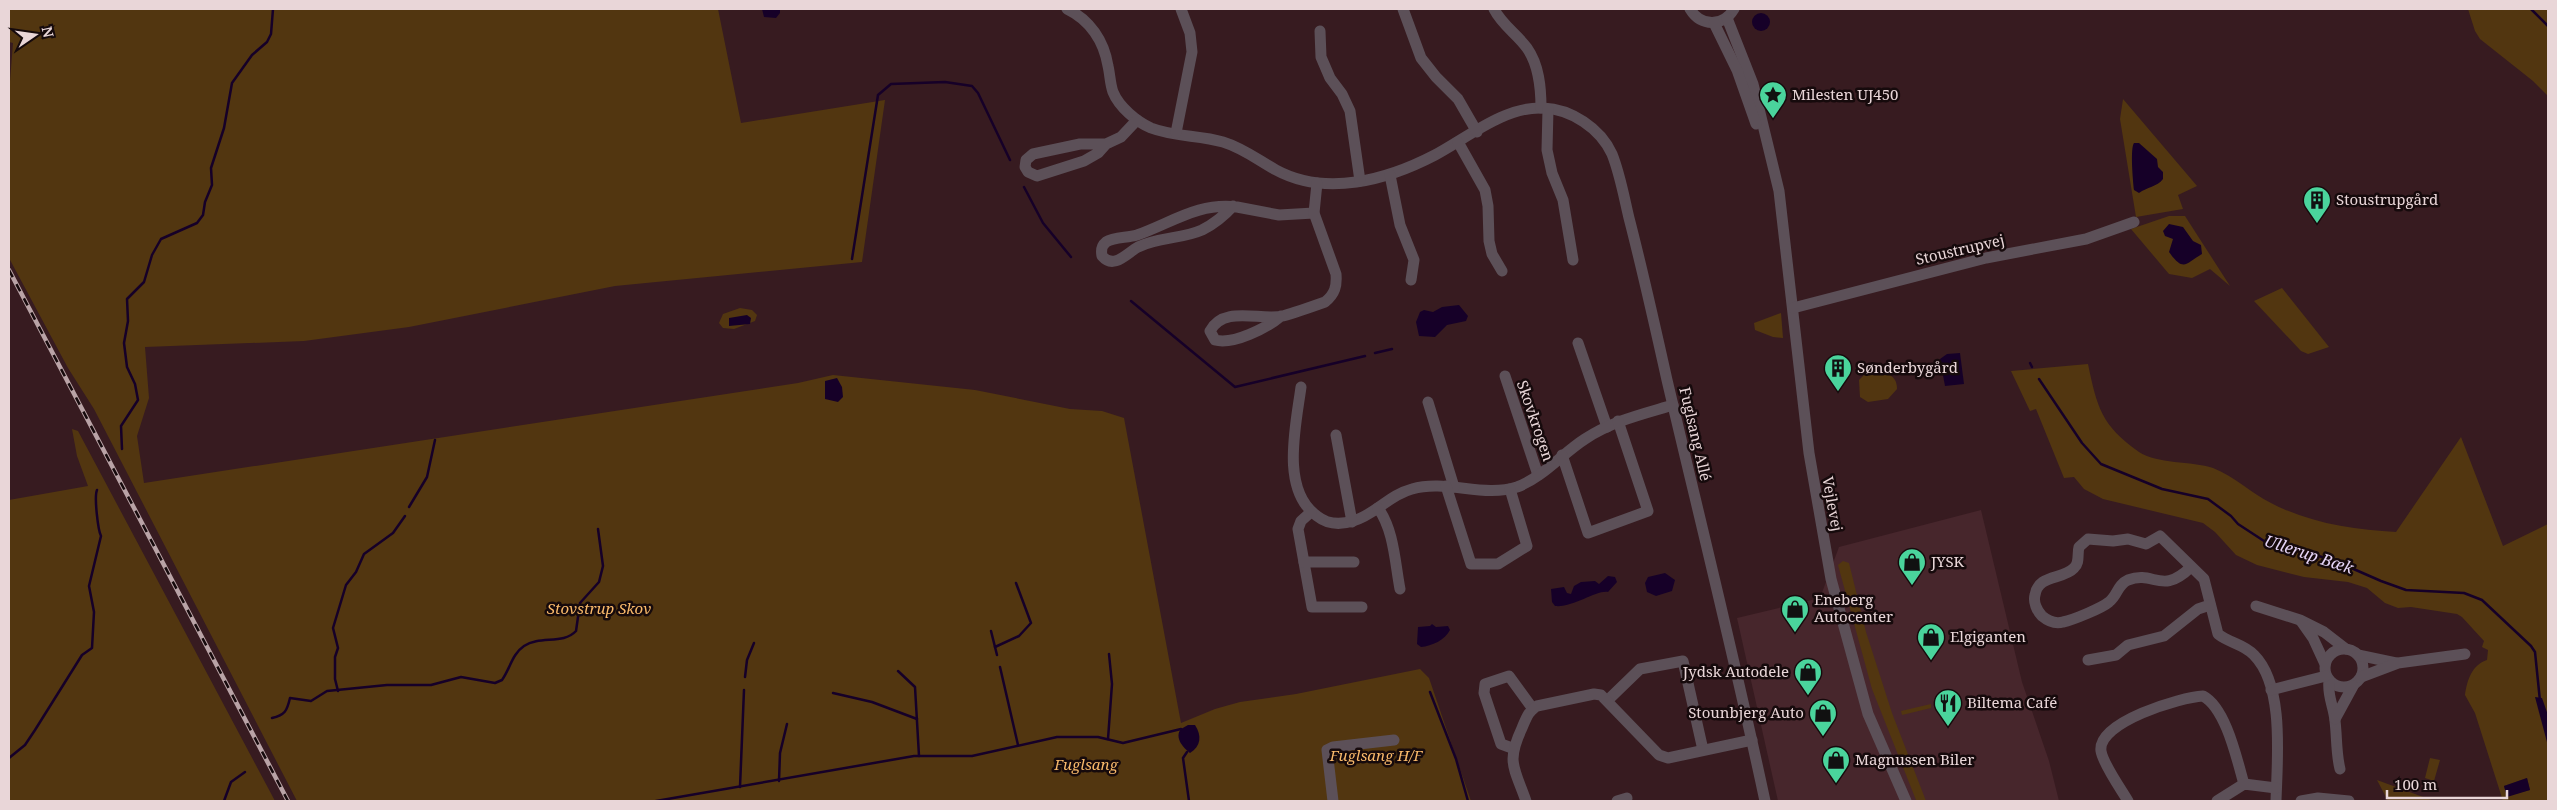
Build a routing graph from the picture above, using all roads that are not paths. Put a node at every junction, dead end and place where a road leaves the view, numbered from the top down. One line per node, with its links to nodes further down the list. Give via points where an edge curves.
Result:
1 (1068, 9): 10 (street, via 1096,32 1107,59 1113,92)
2 (1181, 9): 12 (street, via 1190,33 1192,52)
3 (1403, 9): 11 (street, via 1421,58 1458,99)
4 (1494, 9): 9 (street, via 1527,47 1540,81)
5 (1690, 9): 7 (street, via 1700,20)
6 (1731, 13): 7 (street); 18 (street, Vejlevej, via 1761,113 1776,174)
7 (1714, 23): 18 (street, Vejlevej, via 1753,113 1773,193)
8 (1320, 31): 16 (street, via 1321,57 1350,111)
9 (1544, 108): 11 (street, via 1522,110); 24 (street, via 1547,150 1563,200); 33 (street, Fuglsang Allé, via 1561,111 1591,127 1612,154 1647,287)
10 (1137, 120): 12 (street, via 1150,127); 14 (street, via 1121,137)
11 (1477, 132): 13 (street)
12 (1176, 133): 17 (street, via 1231,145 1293,178)
13 (1458, 142): 15 (street); 25 (street, via 1485,190 1489,241)
14 (1106, 144): 14 (street, via 1080,144 1033,154 1025,166 1028,172 1038,176 1084,160 1098,153)
15 (1390, 175): 16 (street); 26 (street, via 1400,225 1414,260)
16 (1360, 181): 17 (street)
17 (1317, 183): 20 (street)
18 (1778, 200): 27 (street, Vejlevej)
19 (1232, 206): 20 (street, via 1279,216); 21 (street, via 1210,207); 23 (street, via 1222,218 1203,229)
20 (1314, 213): 28 (street, via 1336,274 1334,294 1325,302)
21 (1166, 222): 23 (street); 23 (street, via 1143,233 1106,242 1102,256 1107,261 1115,261 1138,247)
22 (2134, 222): 27 (street, Stoustrupvej, via 2086,239 1986,258)
23 (1173, 238)
24 (1573, 260)
25 (1502, 271)
26 (1411, 280)
27 (1793, 308): 74 (street, Vejlevej, via 1808,453 1831,580 1868,714)
28 (1281, 316): 28 (street, via 1269,326 1231,340 1215,340 1210,331 1214,324 1235,316)
29 (1578, 344): 35 (street)
30 (1504, 376): 38 (street, Skovkrogen)
31 (1301, 387): 42 (street, via 1293,443 1294,470 1304,502)
32 (1428, 402): 39 (street)
33 (1673, 405): 34 (street, Skovkrogen); 65 (street, Fuglsang Allé)
34 (1618, 421): 35 (street, Skovkrogen); 37 (street, Skovkrogen, via 1648,511 1588,533)
35 (1607, 427): 37 (street, Skovkrogen)
36 (1336, 435): 43 (street)
37 (1562, 455): 38 (street, Skovkrogen)
38 (1538, 475): 40 (street, Skovkrogen)
39 (1450, 487): 40 (street, Skovkrogen); 40 (street, via 1471,564 1498,564 1527,546); 41 (street, Skovkrogen, via 1414,488 1390,498)
40 (1510, 488)
41 (1378, 508): 43 (street, Skovkrogen); 47 (street, via 1389,530)
42 (1312, 512): 43 (street, Skovkrogen, via 1324,521); 44 (street, via 1301,521 1298,529)
43 (1352, 522)
44 (1304, 562): 45 (street); 50 (street, via 1312,607)
45 (1354, 562)
46 (2191, 567): 46 (street, via 2182,576 2167,582 2145,578 2130,580 2118,587 2114,598 2107,604 2063,622 2047,620 2035,605 2038,587 2045,580 2074,569 2079,547 2088,539 2113,542 2128,539 2146,544 2160,536); 48 (street, via 2204,580)
47 (1400, 589)
48 (2210, 605): 55 (street, via 2198,609 2164,636 2128,644 2116,655); 60 (street, via 2218,634 2256,656)
49 (2256, 606): 51 (street)
50 (1362, 607)
51 (2300, 620): 52 (street, via 2324,632); 57 (street, via 2313,638)
52 (2346, 649): 54 (street); 57 (street, via 2332,653)
53 (2464, 654): 56 (street)
54 (2358, 656): 56 (street); 58 (street, via 2363,666)
55 (2088, 660)
56 (2398, 663): 58 (street)
57 (2327, 674): 59 (street, via 2340,688); 60 (street); 63 (street)
58 (2361, 677): 59 (street)
59 (2353, 686): 63 (street)
60 (2271, 690): 70 (street, via 2276,724)
61 (1608, 700): 62 (street, via 1594,694); 67 (street, via 1659,755 1668,758); 67 (street, via 1640,669 1683,661)
62 (1533, 709): 66 (street); 66 (street, via 1509,676 1485,684 1484,693 1501,744)
63 (2335, 719): 68 (street)
64 (1394, 740): 71 (street, via 1327,750)
65 (1752, 740): 67 (street); 73 (street, Fuglsang Allé)
66 (1512, 748): 72 (street, via 1511,758)
67 (1703, 750)
68 (2340, 769)
69 (2244, 784): 70 (street); 75 (street, via 2217,707 2203,696 2194,696 2137,716 2102,740 2105,761); 76 (street)
70 (2276, 788): 77 (street)
71 (1332, 801)
72 (1526, 801)
73 (1765, 801)
74 (1906, 801)
75 (2128, 801)
76 (2217, 801)
77 (2276, 801)
78 (2301, 801): 79 (street, via 2318,798)
79 (2349, 801)

